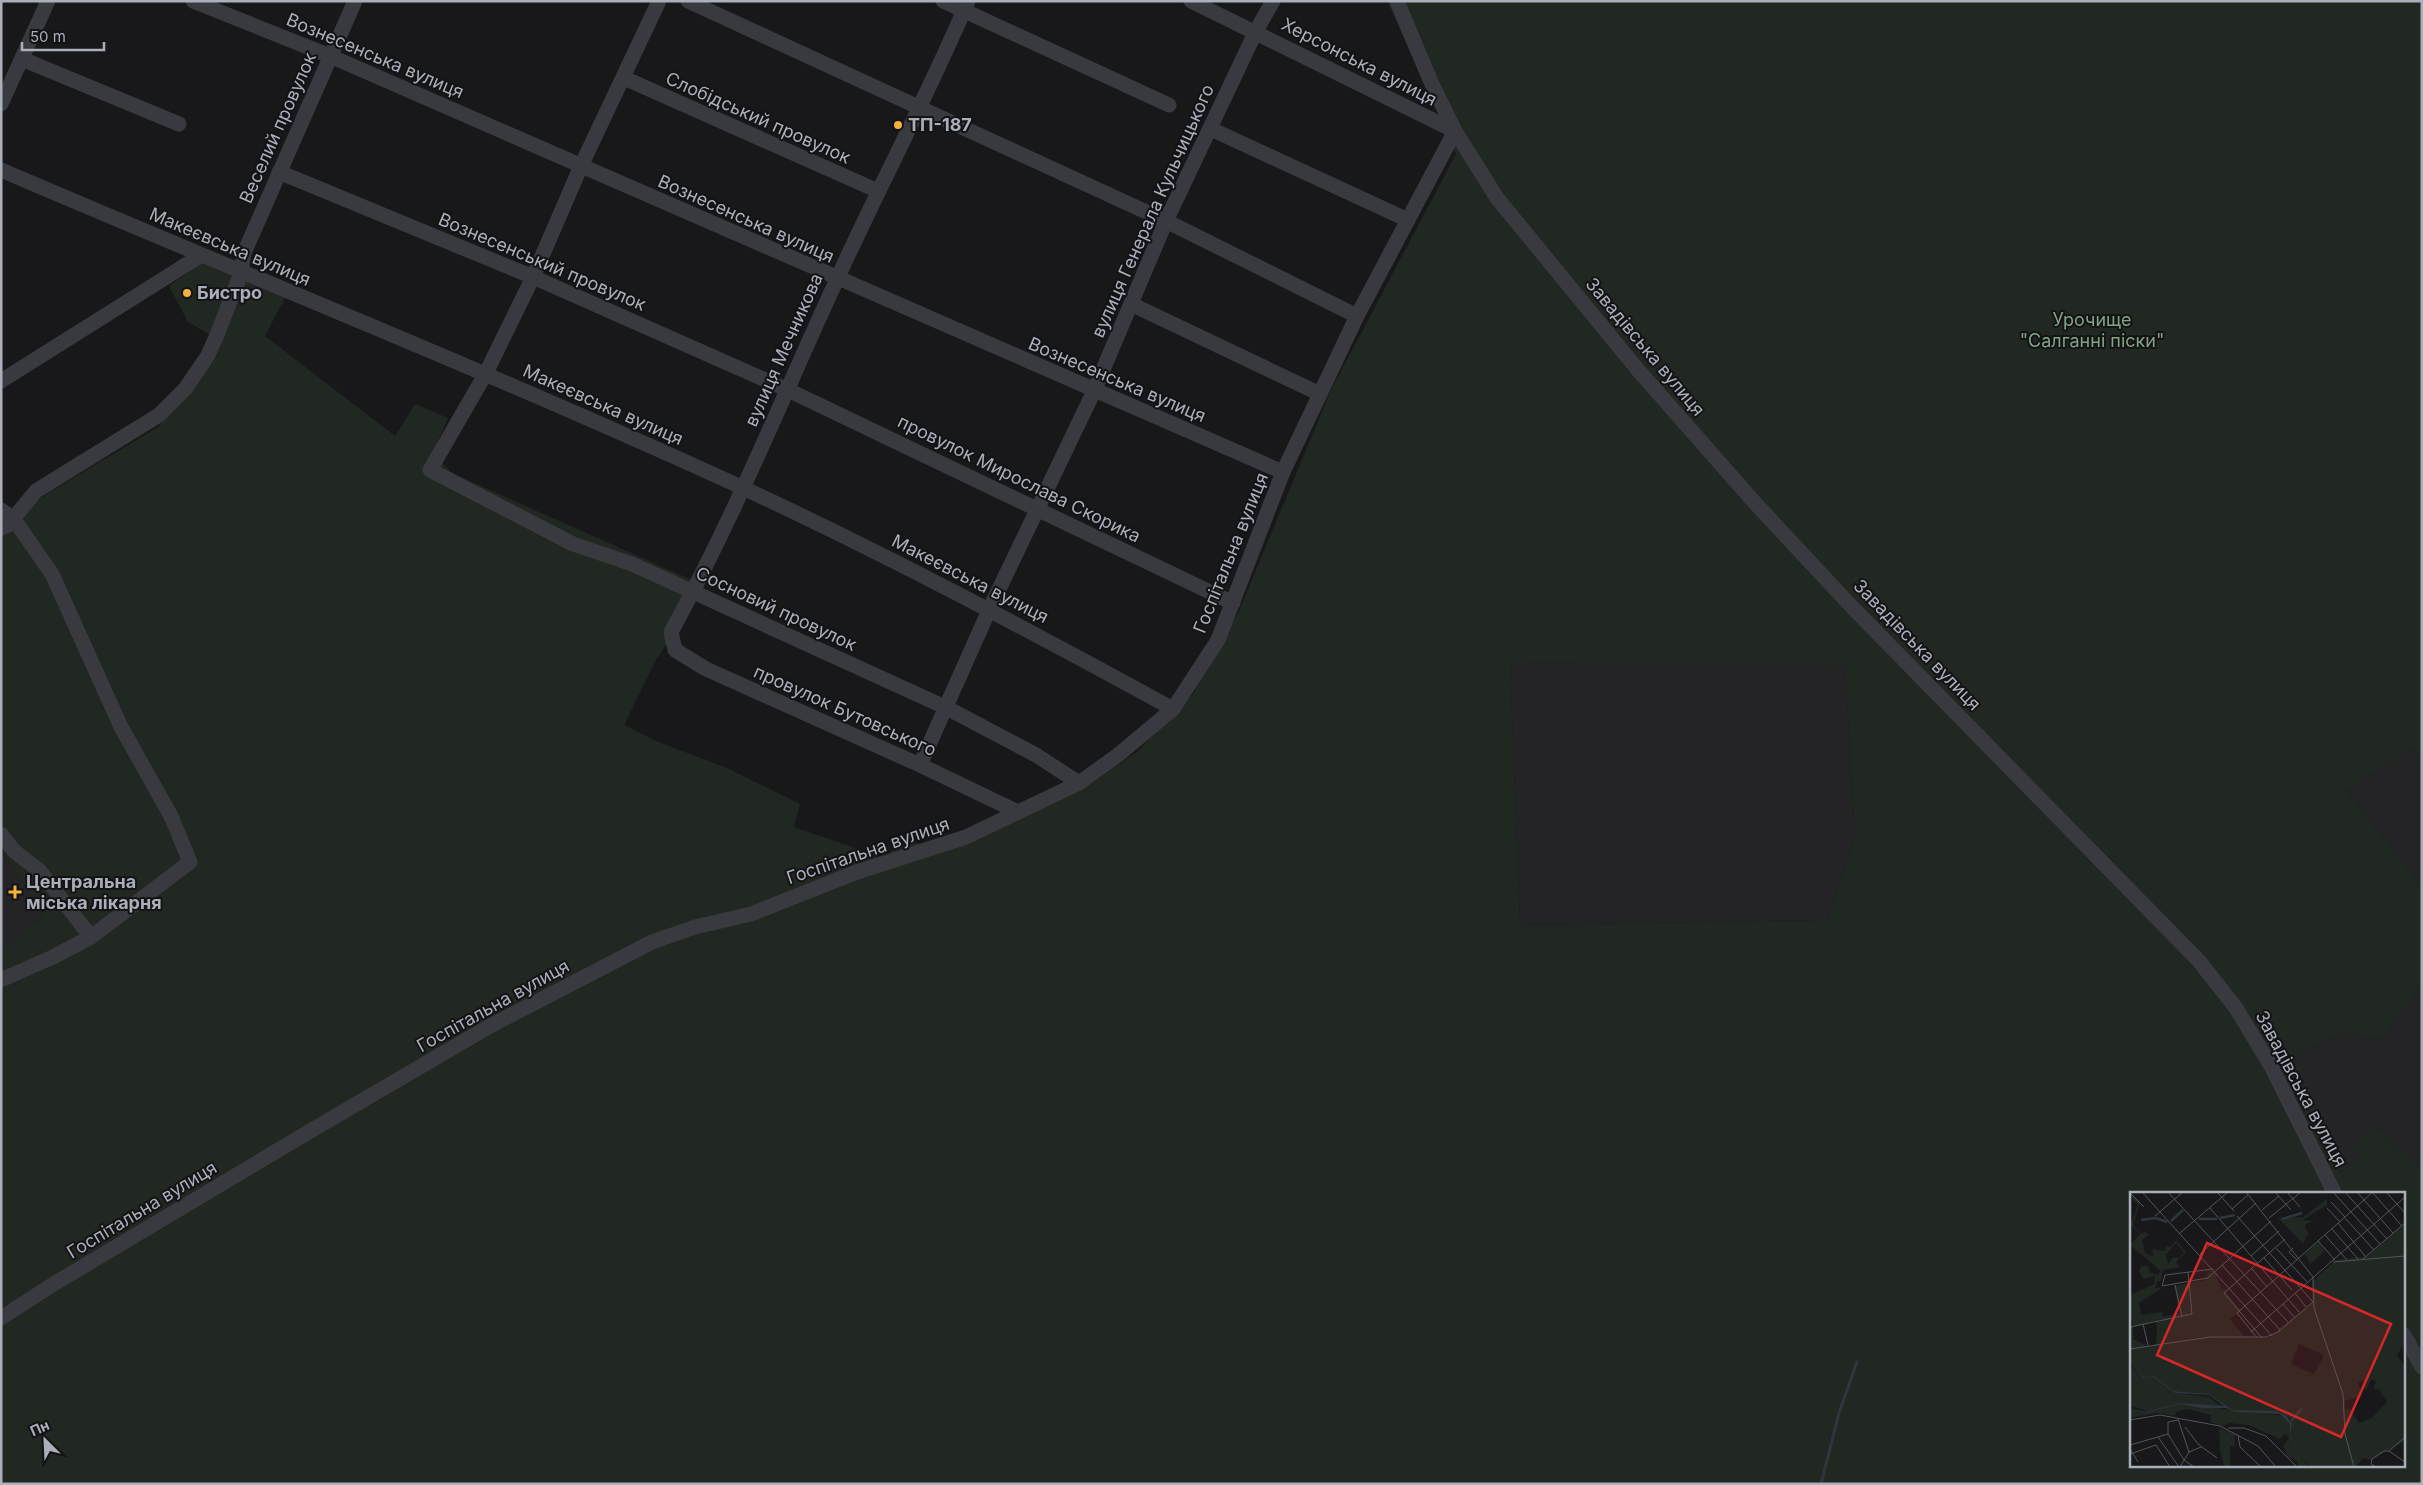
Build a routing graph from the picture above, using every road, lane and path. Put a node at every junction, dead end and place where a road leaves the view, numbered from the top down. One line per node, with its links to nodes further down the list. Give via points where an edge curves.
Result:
1 (48, 1): 13 (street)
2 (193, 1): 12 (street, Вознесенська вулиця)
3 (355, 1): 12 (street, Веселий провулок)
4 (659, 1): 14 (street)
5 (688, 1): 17 (street)
6 (943, 1): 10 (street)
7 (1192, 1): 11 (street, Херсонська вулиця)
8 (1273, 1): 11 (street, вулиця Генерала Кульчицького)
9 (1397, 1): 20 (street, Завадівська вулиця)
10 (966, 6): 16 (street); 17 (street, вулиця Мечникова)
11 (1256, 31): 19 (street, вулиця Генерала Кульчицького); 20 (street, Херсонська вулиця)
12 (330, 56): 21 (street, Вознесенська вулиця); 23 (street, Веселий провулок)
13 (22, 59): 15 (street); 18 (street)
14 (624, 78): 21 (street); 24 (street, Слобідський провулок)
15 (1, 104)
16 (1169, 105)
17 (920, 107): 24 (street, вулиця Мечникова); 26 (street)
18 (179, 124)
19 (1211, 129): 25 (street); 26 (street, вулиця Генерала Кульчицького)
20 (1455, 131): 25 (street, Госпітальна вулиця); 55 (street, Завадівська вулиця, via 1497,198 1638,370 1756,503 1853,608 2199,962 2236,1008 2271,1066)
21 (581, 166): 29 (street); 30 (street, Вознесенська вулиця)
22 (1, 170): 27 (street, Макеєвська вулиця)
23 (278, 172): 28 (street, Веселий провулок, via 244,253); 29 (street, Вознесенський провулок)
24 (878, 191): 30 (street, вулиця Мечникова)
25 (1408, 220): 32 (street, Госпітальна вулиця)
26 (1166, 221): 31 (street, вулиця Генерала Кульчицького); 32 (street)
27 (200, 256): 28 (street, Макеєвська вулиця); 34 (street)
28 (241, 273): 33 (street, Макеєвська вулиця); 41 (street, Веселий провулок, via 207,357 186,389 159,415 36,491)
29 (533, 277): 33 (street); 35 (street, Вознесенський провулок)
30 (837, 279): 35 (street, вулиця Мечникова); 36 (street, Вознесенська вулиця)
31 (1130, 304): 36 (street, вулиця Генерала Кульчицького); 37 (street)
32 (1357, 316): 37 (street, Госпітальна вулиця)
33 (486, 373): 39 (street, Макеєвська вулиця); 43 (street, Сосновий провулок, via 430,470 573,544 632,564)
34 (1, 381)
35 (788, 390): 39 (street, вулиця Мечникова); 40 (street, провулок Мирослава Скорика)
36 (1094, 391): 38 (street, Вознесенська вулиця); 40 (street, вулиця Генерала Кульчицького)
37 (1320, 394): 38 (street, Госпітальна вулиця)
38 (1283, 472): 44 (street, Госпітальна вулиця)
39 (743, 488): 43 (street, вулиця Мечникова); 45 (street, Макеєвська вулиця)
40 (1037, 507): 44 (street, провулок Мирослава Скорика); 45 (street, вулиця Генерала Кульчицького)
41 (7, 514): 42 (street, Веселий провулок); 53 (street, via 52,574 121,727 172,816 190,862)
42 (1, 528)
43 (693, 592): 46 (street, вулиця Мечникова); 47 (street, Сосновий провулок)
44 (1233, 603): 48 (street, Госпітальна вулиця, via 1218,640)
45 (990, 608): 47 (street, вулиця Генерала Кульчицького); 48 (street, Макеєвська вулиця)
46 (671, 632): 49 (street, провулок Бутовського, via 675,650 706,669)
47 (947, 708): 49 (street, вулиця Генерала Кульчицького); 50 (street, Сосновий провулок, via 1036,755)
48 (1173, 709): 50 (street, Госпітальна вулиця)
49 (920, 765): 51 (street, провулок Бутовського)
50 (1079, 784): 51 (street, Госпітальна вулиця)
51 (1018, 812): 56 (street, Госпітальна вулиця, via 966,837 857,872 751,914 695,927 652,942 482,1031)
52 (1, 834): 53 (street, via 14,851 40,871)
53 (91, 937): 54 (street)
54 (1, 980)
55 (2334, 1192)
56 (1, 1318)
57 (2406, 1339): 58 (street)
58 (2422, 1367)

